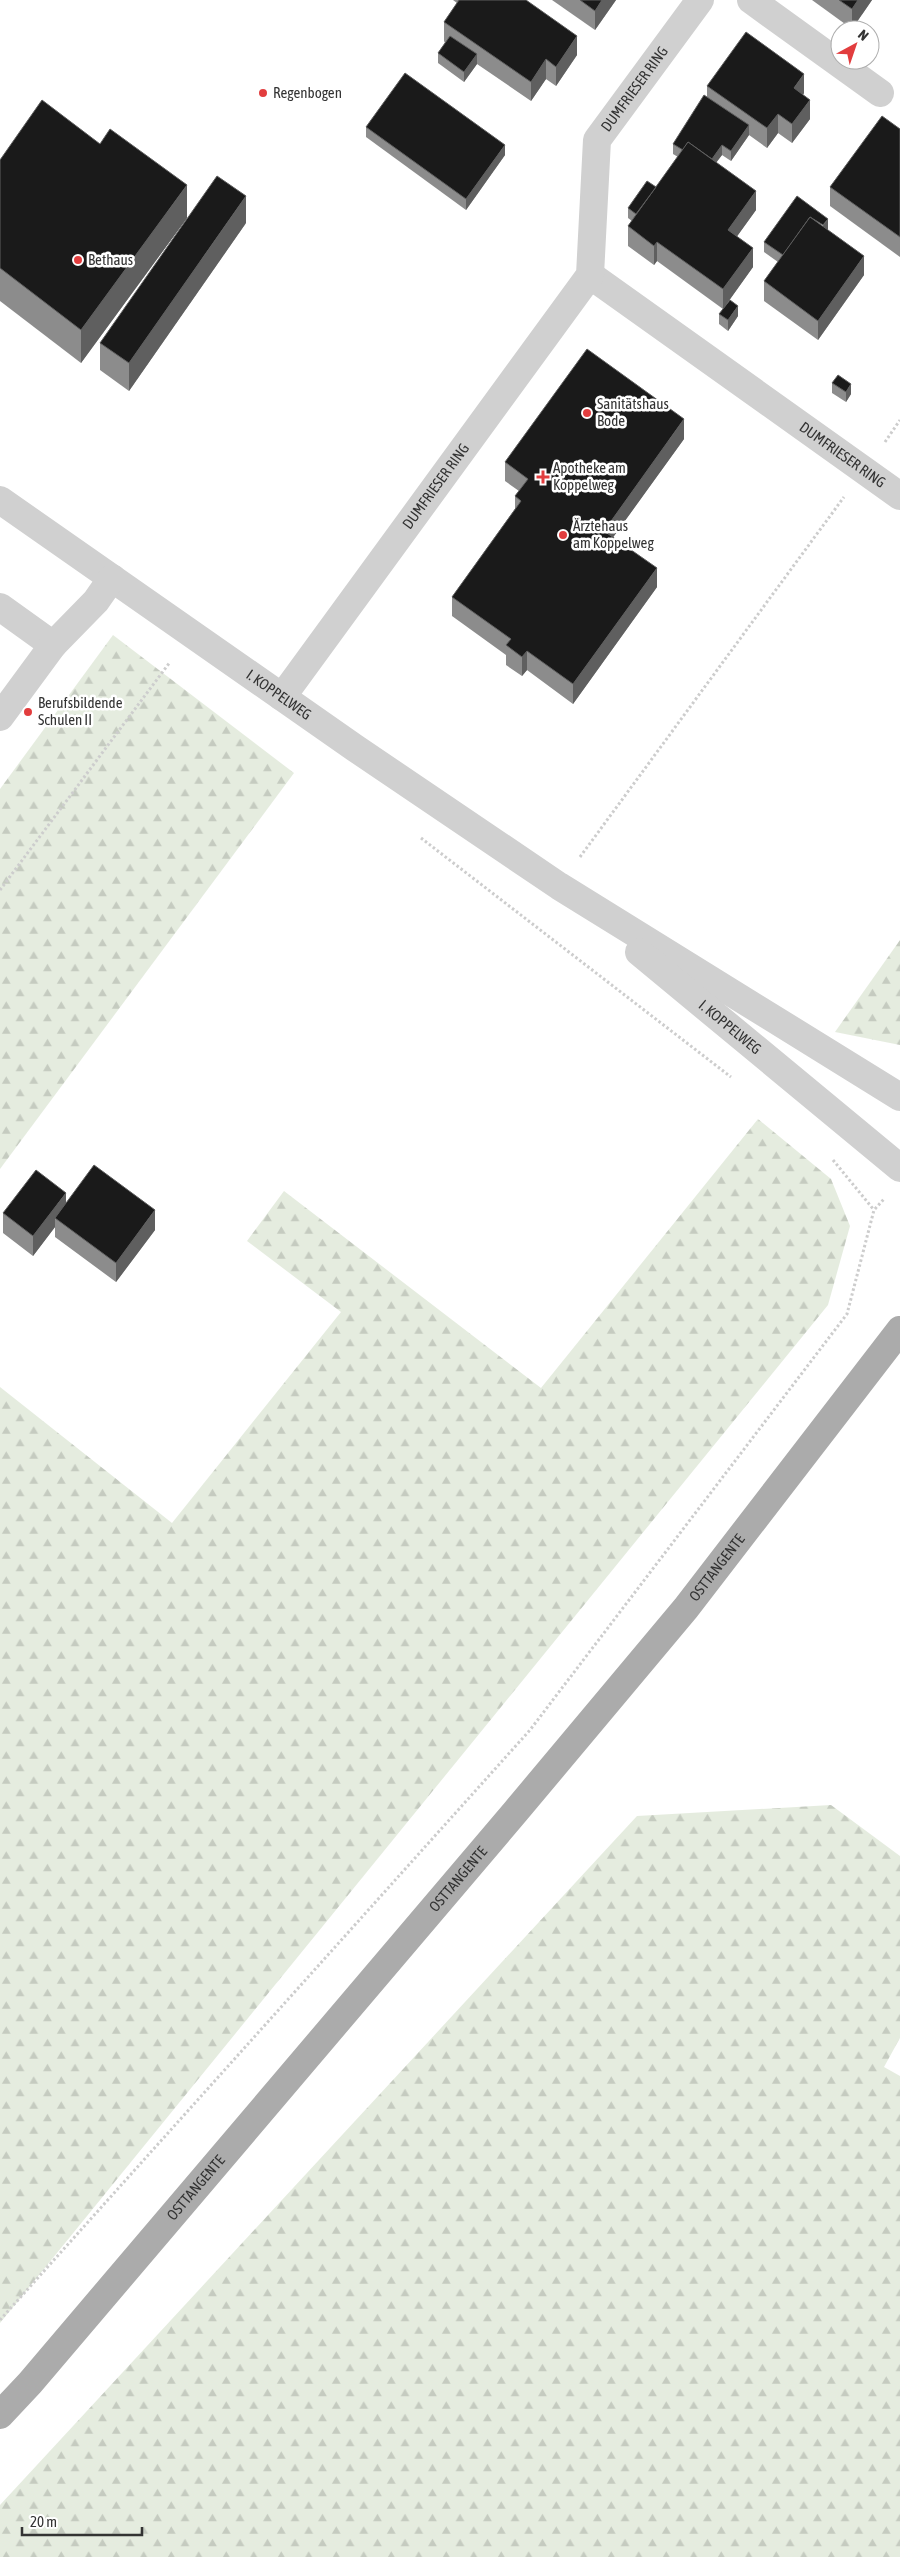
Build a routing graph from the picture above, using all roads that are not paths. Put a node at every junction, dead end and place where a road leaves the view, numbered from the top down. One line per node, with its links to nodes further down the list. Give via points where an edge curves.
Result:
1 (700, 0): 4 (street, DUMFRIESER RING, via 597,140)
2 (751, 0): 3 (street)
3 (880, 93)
4 (590, 275): 5 (street, DUMFRIESER RING); 10 (street, DUMFRIESER RING)
5 (900, 496)
6 (0, 500): 7 (street, I. KOPPELWEG)
7 (112, 578): 9 (street, via 96,601); 10 (street, I. KOPPELWEG)
8 (0, 607): 9 (street)
9 (52, 645): 11 (street)
10 (282, 697): 12 (street, I. KOPPELWEG)
11 (0, 718)
12 (559, 886): 13 (street, I. KOPPELWEG); 14 (street, I. KOPPELWEG)
13 (900, 1097)
14 (900, 1168)
15 (900, 1330): 16 (main road, OSTTANGENTE, via 674,1623)
16 (0, 2415)

